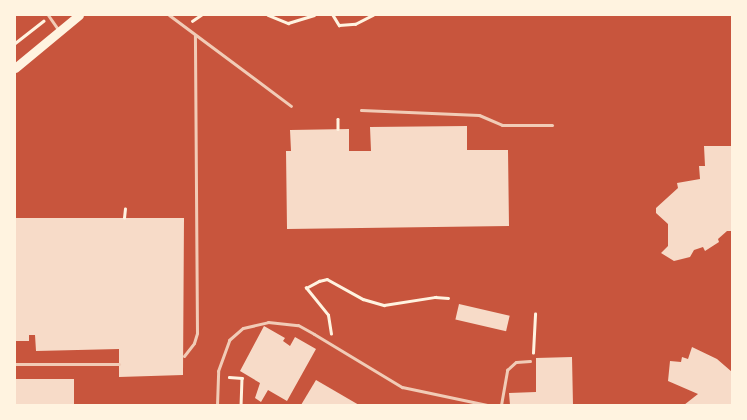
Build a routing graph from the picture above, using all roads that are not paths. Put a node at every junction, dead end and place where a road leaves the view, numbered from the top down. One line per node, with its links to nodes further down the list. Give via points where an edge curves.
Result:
1 (79, 15): 4 (main road)
2 (169, 15): 5 (lane)
3 (49, 16): 4 (lane)
4 (59, 31): 6 (main road)
5 (195, 35): 7 (lane); 10 (lane, via 197,333)
6 (15, 68)
7 (291, 106)
8 (361, 110): 9 (lane, via 479,115 502,125)
9 (552, 124)
10 (184, 356)
11 (530, 361): 16 (lane, via 516,362 507,370)
12 (15, 364): 13 (lane)
13 (119, 364)
14 (217, 405): 15 (lane, via 222,357 229,340 243,328 268,322 298,326 402,388)
15 (487, 405)
16 (501, 405)

